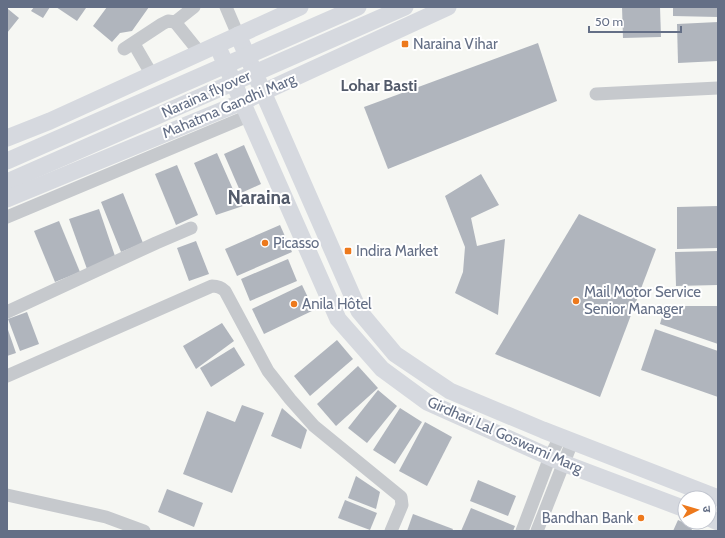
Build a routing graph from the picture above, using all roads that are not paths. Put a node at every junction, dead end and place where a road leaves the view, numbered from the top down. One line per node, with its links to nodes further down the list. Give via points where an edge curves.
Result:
1 (194, 7): 7 (street)
2 (226, 7): 8 (street)
3 (300, 7): 8 (main road)
4 (358, 7): 18 (main road, Naraina flyover)
5 (405, 7): 19 (main road, Naraina flyover)
6 (448, 7): 13 (main road, Mahatma Gandhi Marg)
7 (175, 22): 10 (street); 11 (street, via 168,21 162,24 129,46)
8 (238, 35): 9 (main road); 13 (main road, Girdhari Lal Goswami Marg)
9 (217, 45): 10 (main road); 15 (main road, Girdhari Lal Goswami Marg)
10 (200, 53): 11 (main road)
11 (152, 75): 16 (main road); 17 (main road)
12 (718, 88): 14 (street)
13 (264, 92): 15 (main road, Mahatma Gandhi Marg); 25 (main road, Girdhari Lal Goswami Marg, via 359,311 395,354 450,391)
14 (596, 94)
15 (245, 109): 16 (main road, Mahatma Gandhi Marg); 21 (street); 26 (main road, Girdhari Lal Goswami Marg, via 338,319 382,369 426,402)
16 (178, 128): 20 (main road, Mahatma Gandhi Marg)
17 (7, 138)
18 (7, 161)
19 (7, 182)
20 (7, 199)
21 (7, 217)
22 (191, 228): 23 (street)
23 (7, 312)
24 (7, 376): 31 (street, via 212,286 221,287 268,370 290,399 314,426 401,497 402,505)
25 (566, 439): 26 (street); 28 (main road, Girdhari Lal Goswami Marg)
26 (556, 460): 29 (main road, Girdhari Lal Goswami Marg); 32 (street); 33 (street)
27 (7, 495): 30 (street, via 106,517)
28 (718, 498)
29 (677, 506)
30 (144, 531)
31 (391, 531)
32 (522, 531)
33 (538, 531)

